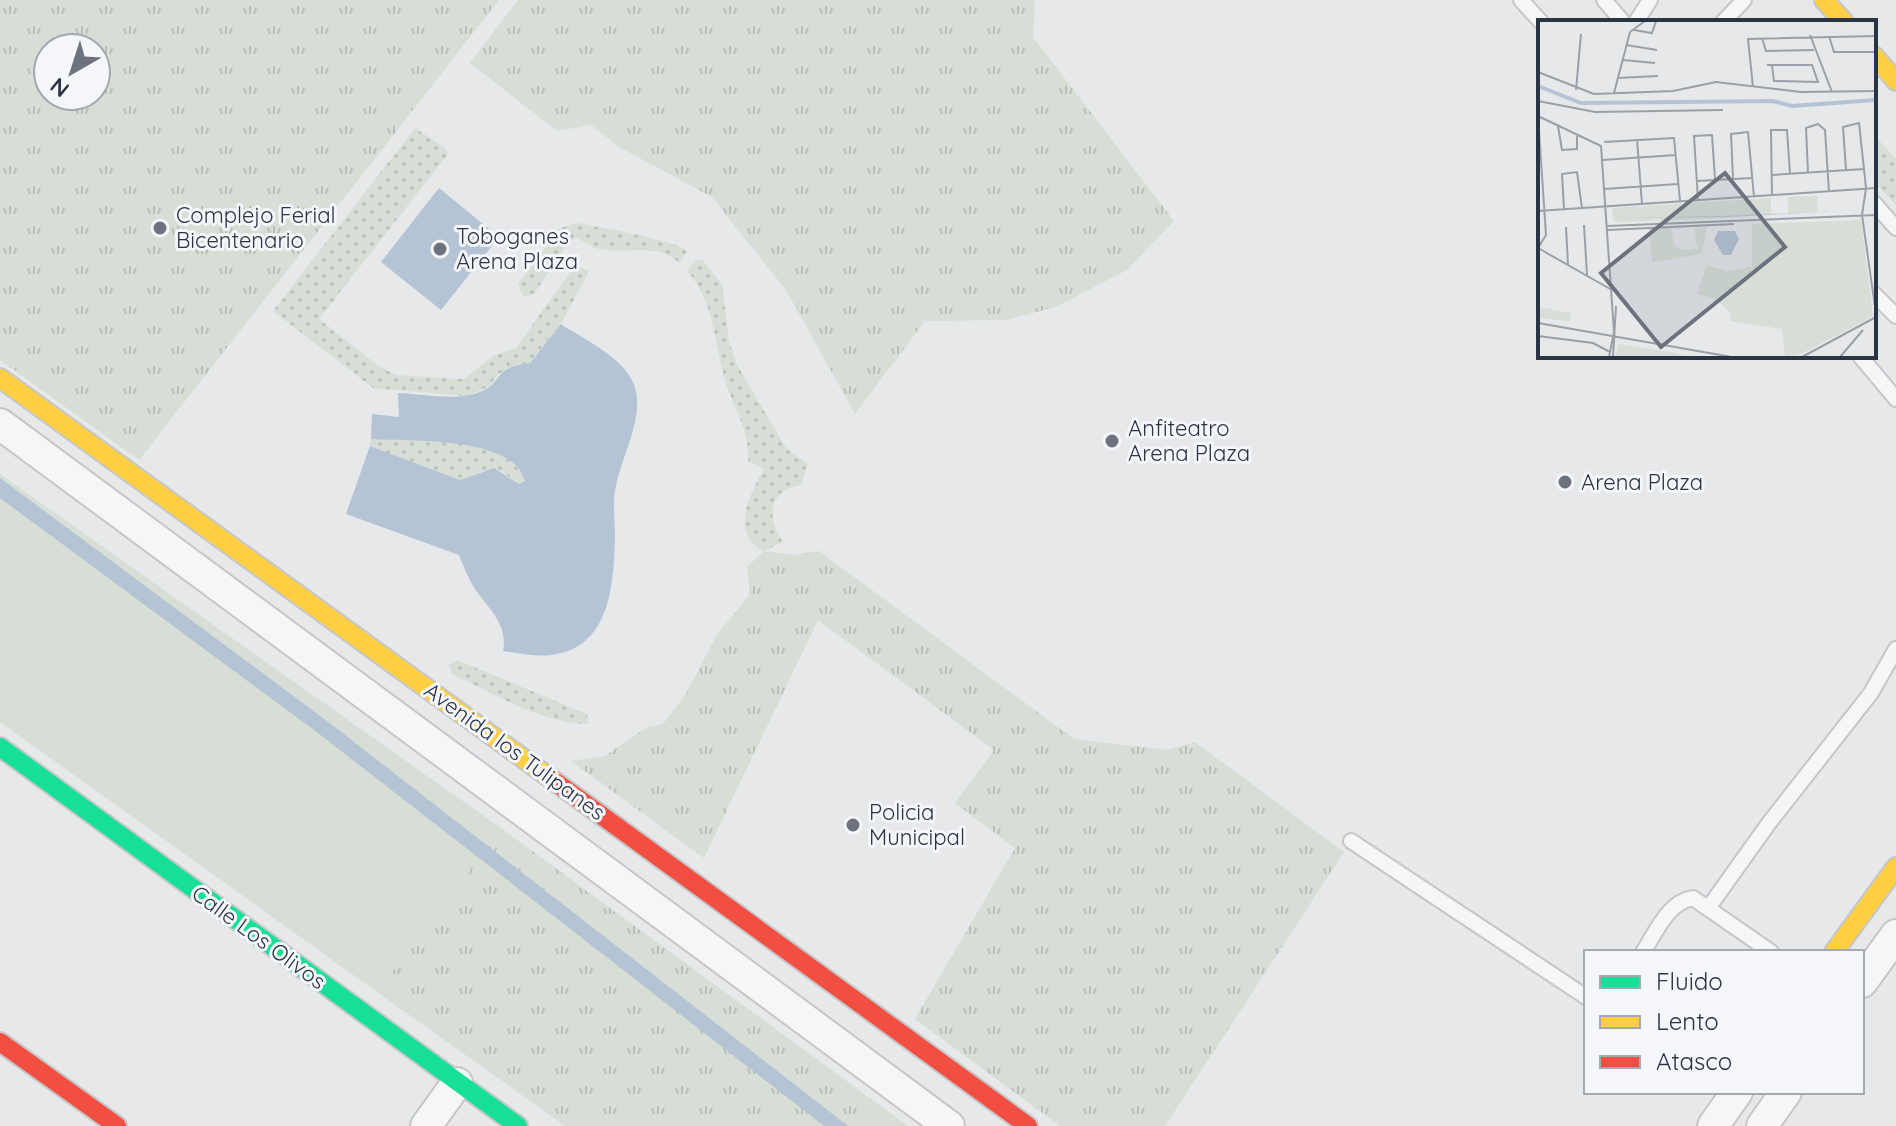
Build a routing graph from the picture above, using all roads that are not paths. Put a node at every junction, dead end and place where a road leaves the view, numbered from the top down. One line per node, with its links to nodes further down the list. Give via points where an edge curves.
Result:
1 (1521, 0): 6 (lane)
2 (1604, 0): 7 (lane)
3 (1650, 0): 8 (lane)
4 (1744, 0): 9 (lane)
5 (1821, 3): 10 (street)
6 (1539, 20)
7 (1621, 20)
8 (1637, 20)
9 (1725, 20)
10 (1842, 20)
11 (1876, 58): 12 (street)
12 (1896, 81)
13 (1876, 205): 14 (lane)
14 (1896, 228)
15 (1876, 296): 16 (lane)
16 (1896, 316)
17 (1862, 358): 19 (lane)
18 (0, 378): 26 (street, Avenida los Tulipanes)
19 (1896, 399)
20 (0, 424): 31 (street, Avenida los Tulipanes)
21 (1896, 649): 25 (lane, via 1871,693)
22 (0, 747): 35 (street, Calle Los Olivos)
23 (1351, 841): 33 (lane)
24 (1896, 867): 30 (street)
25 (1709, 907): 28 (lane, via 1693,898 1681,900); 29 (lane)
26 (744, 918): 31 (street); 42 (street, Avenida los Tulipanes)
27 (1896, 935): 32 (street)
28 (1644, 950)
29 (1768, 950)
30 (1835, 950)
31 (717, 953): 41 (street, Avenida los Tulipanes)
32 (1864, 979)
33 (1584, 996)
34 (0, 1042): 38 (street)
35 (457, 1083): 39 (street); 40 (street, Calle Los Olivos)
36 (1736, 1094): 43 (street)
37 (1785, 1094): 44 (street)
38 (117, 1126)
39 (426, 1126)
40 (518, 1126)
41 (949, 1126)
42 (1028, 1126)
43 (1713, 1126)
44 (1762, 1126)

